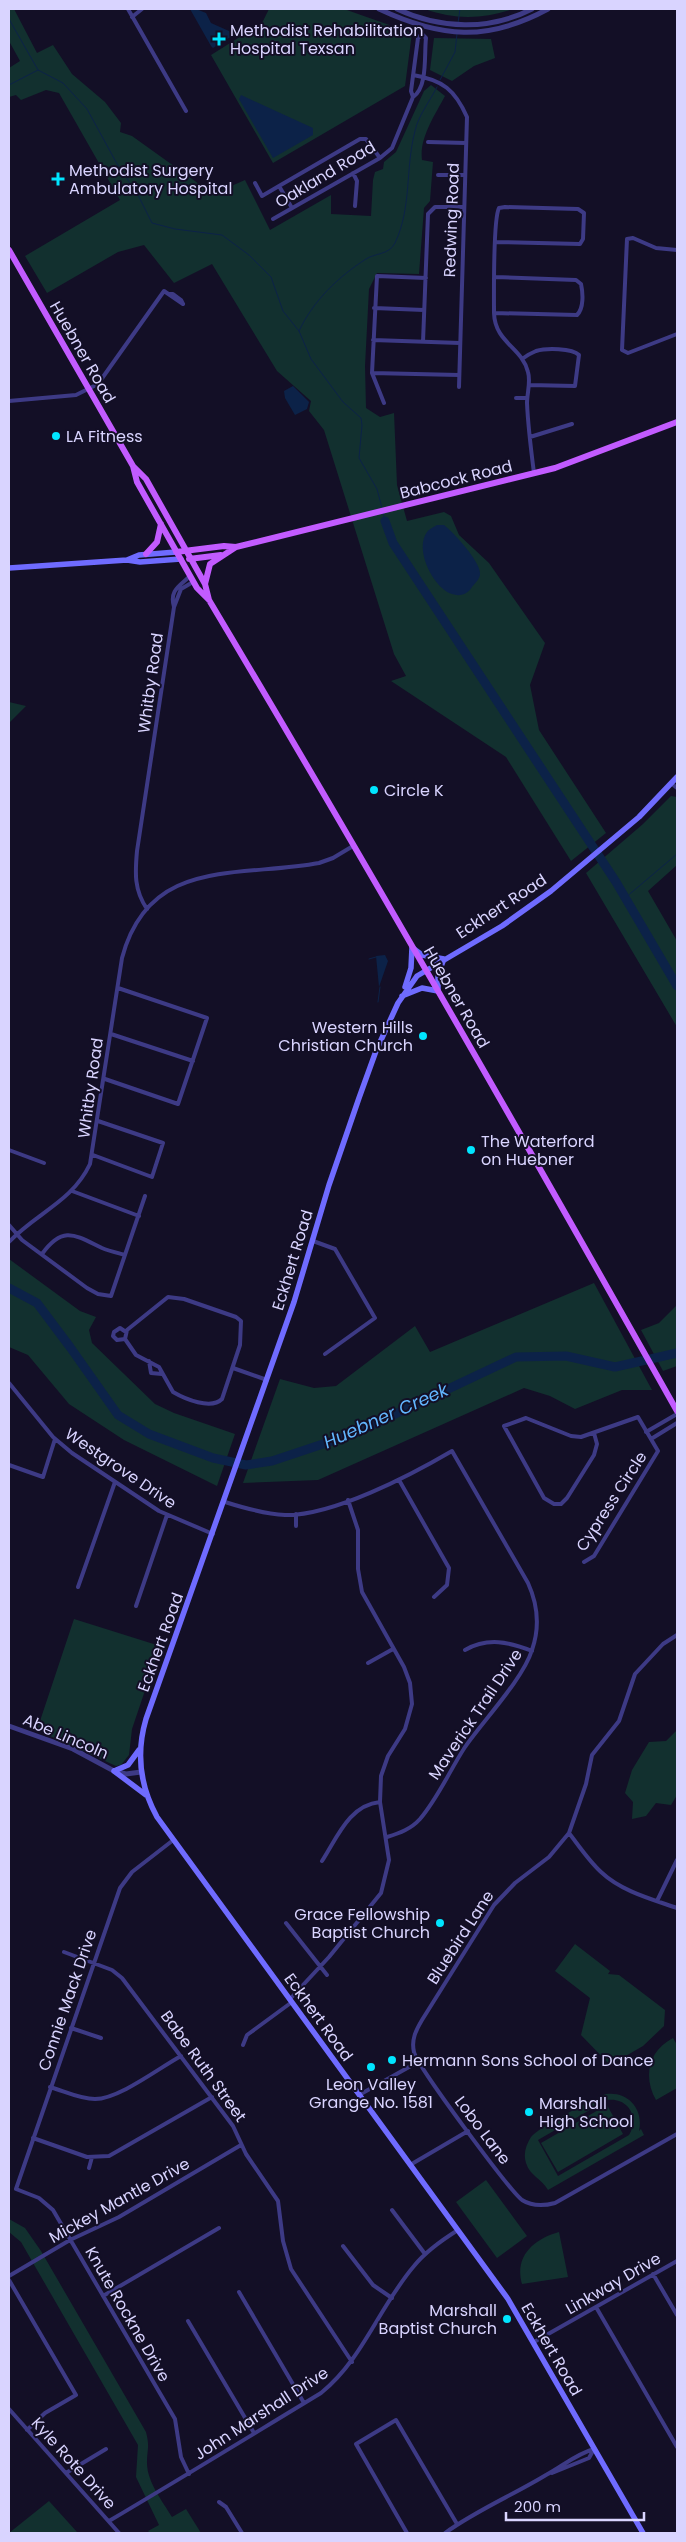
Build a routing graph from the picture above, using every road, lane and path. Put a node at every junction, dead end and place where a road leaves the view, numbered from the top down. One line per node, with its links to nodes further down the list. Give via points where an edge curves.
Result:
1 (128, 9): 7 (street)
2 (142, 9): 7 (street)
3 (379, 9): 9 (street)
4 (397, 9): 8 (street)
5 (532, 9): 8 (street, via 506,20 466,26)
6 (548, 9): 9 (street, via 509,27 466,33)
7 (132, 17): 14 (street)
8 (424, 20): 9 (street)
9 (423, 27): 10 (street)
10 (422, 34): 11 (street, Oakland Road, via 418,38); 12 (street, Oakland Road, via 426,38)
11 (413, 75): 12 (street, Redwing Road); 13 (street, Oakland Road)
12 (422, 77): 13 (street, Oakland Road, via 418,93); 16 (street, Redwing Road, via 456,94 467,117)
13 (413, 96): 17 (street, Oakland Road, via 392,148)
14 (186, 110)
15 (428, 142): 16 (street)
16 (466, 143): 20 (street, Redwing Road)
17 (380, 158): 18 (street, Oakland Road); 22 (street, via 366,139 360,139)
18 (353, 173): 23 (street, via 357,181); 24 (street, Oakland Road)
19 (438, 175): 20 (street)
20 (465, 175): 25 (street, Redwing Road)
21 (255, 183): 22 (street, via 262,196)
22 (280, 186): 24 (street)
23 (356, 206)
24 (292, 208): 26 (street, Oakland Road)
25 (464, 208): 31 (street, via 430,209); 39 (street, Redwing Road)
26 (273, 219)
27 (496, 242): 27 (street, via 580,244 584,213 581,210 500,207); 30 (street)
28 (9, 250): 45 (main road, Huebner Road)
29 (677, 250): 36 (street, via 656,248 633,238 627,239 622,350 628,353)
30 (495, 277): 35 (street); 35 (street, via 576,280 580,282 581,310 577,315)
31 (426, 278): 33 (street, via 377,276); 34 (street)
32 (169, 294): 45 (street, via 164,291 103,378)
33 (374, 308): 34 (street); 37 (street)
34 (424, 310): 38 (street)
35 (494, 313): 40 (street, via 501,337)
36 (677, 334)
37 (373, 340): 38 (street); 41 (street)
38 (423, 342): 39 (street)
39 (460, 343): 42 (street, Redwing Road)
40 (522, 359): 43 (street, via 529,374); 43 (street, via 538,350 576,352 579,355 575,386)
41 (372, 373): 42 (street); 49 (street)
42 (459, 375): 44 (street, Redwing Road)
43 (529, 385): 47 (street)
44 (459, 387)
45 (88, 390): 48 (street, via 76,395); 53 (main road, Huebner Road)
46 (516, 398): 47 (street)
47 (527, 398): 52 (street)
48 (9, 401)
49 (384, 404)
50 (677, 422): 54 (main road, Babcock Road, via 584,459)
51 (572, 424): 52 (street)
52 (530, 437): 54 (street)
53 (133, 466): 55 (main road, Huebner Road, via 137,482); 57 (main road, Huebner Road, via 146,479)
54 (534, 474): 56 (main road, Babcock Road)
55 (161, 524): 58 (main road, Huebner Road); 59 (main road, via 157,542)
56 (236, 547): 57 (main road, Babcock Road); 60 (main road, Babcock Road)
57 (186, 551): 58 (main road, Babcock Road); 61 (main road, Huebner Road)
58 (176, 552): 59 (main road, Babcock Road); 62 (main road, Huebner Road)
59 (146, 554): 63 (main road, Babcock Road)
60 (225, 554): 61 (main road, Babcock Road); 66 (main road, via 210,564)
61 (191, 558): 62 (main road, Babcock Road); 66 (main road, Huebner Road)
62 (181, 559): 63 (main road, Babcock Road); 65 (main road, Huebner Road)
63 (127, 560): 64 (main road, Babcock Road)
64 (9, 568)
65 (192, 579): 67 (main road, Huebner Road); 68 (street, Whitby Road, via 181,589); 68 (street, Whitby Road, via 175,589)
66 (205, 584): 67 (main road, Huebner Road)
67 (209, 600): 71 (main road, Huebner Road)
68 (174, 606): 72 (street, Whitby Road, via 136,866 137,888)
69 (677, 777): 70 (main road, Eckhert Road)
70 (675, 786): 74 (main road, Eckhert Road, via 551,891 502,926)
71 (353, 846): 72 (street, Whitby Road, via 319,863 199,877 175,886); 73 (main road, Huebner Road)
72 (147, 909): 76 (street, Whitby Road, via 126,944)
73 (412, 948): 74 (main road, via 422,955); 75 (main road, Huebner Road); 78 (main road, via 410,973)
74 (444, 959): 75 (main road, Eckhert Road); 77 (main road, via 438,974)
75 (426, 970): 77 (main road, Huebner Road); 78 (main road, Eckhert Road)
76 (118, 988): 79 (street, Whitby Road); 80 (street, via 208,1018)
77 (438, 991): 78 (main road, via 423,988); 103 (main road, Huebner Road, via 544,1172)
78 (402, 996): 91 (main road, Eckhert Road, via 372,1061)
79 (111, 1034): 80 (street); 81 (street, Whitby Road)
80 (193, 1061): 81 (street, via 178,1104)
81 (104, 1079): 82 (street, Whitby Road)
82 (98, 1121): 84 (street, Whitby Road); 84 (street, via 163,1143 152,1176)
83 (9, 1150): 85 (street)
84 (93, 1155): 86 (street, Whitby Road, via 84,1177)
85 (44, 1163)
86 (72, 1191): 88 (street); 90 (street, Whitby Road)
87 (145, 1196): 88 (street)
88 (139, 1216): 94 (street)
89 (9, 1225): 90 (street)
90 (17, 1233): 92 (street, Whitby Road); 93 (street)
91 (313, 1241): 97 (street, via 335,1249 375,1318); 101 (main road, Eckhert Road)
92 (9, 1242)
93 (42, 1254): 94 (street, via 56,1238 68,1235); 94 (street, via 93,1292 111,1296)
94 (125, 1256)
95 (126, 1332): 96 (street); 96 (street, via 120,1328 114,1332 114,1338); 99 (street, via 163,1299 184,1299 239,1319 241,1338)
96 (125, 1339): 98 (street, via 133,1352)
97 (325, 1354)
98 (149, 1361): 100 (street); 100 (street, via 150,1373)
99 (233, 1368): 100 (street, via 222,1399 212,1404 173,1392); 101 (street)
100 (162, 1374)
101 (268, 1380): 113 (main road, Eckhert Road)
102 (9, 1382): 107 (street, Westgrove Drive)
103 (677, 1412): 105 (street)
104 (677, 1423): 108 (street)
105 (646, 1432): 106 (street, via 638,1417); 108 (street)
106 (594, 1433): 106 (street, via 571,1436 526,1418 504,1426 544,1498 557,1504 567,1498 596,1451)
107 (56, 1439): 109 (street, via 43,1477); 111 (street, Westgrove Drive)
108 (651, 1439): 118 (street, Cypress Circle, via 658,1452 594,1556)
109 (9, 1465)
110 (399, 1480): 112 (street); 120 (street, via 449,1568 447,1585); 125 (street, Maverick Trail Drive, via 452,1451 532,1592 537,1617)
111 (115, 1482): 115 (street, Westgrove Drive); 119 (street)
112 (348, 1500): 114 (street); 123 (street, via 358,1530 358,1569 362,1592)
113 (225, 1502): 114 (street, via 260,1512); 117 (main road, Eckhert Road)
114 (296, 1514): 116 (street)
115 (167, 1515): 117 (street, Westgrove Drive); 121 (street)
116 (296, 1526)
117 (214, 1534): 128 (main road, Eckhert Road, via 146,1719)
118 (584, 1562)
119 (78, 1587)
120 (434, 1597)
121 (136, 1606)
122 (677, 1634): 133 (street, Bluebird Lane, via 635,1674 618,1721 592,1755 586,1784)
123 (393, 1649): 126 (street); 132 (street, via 408,1674 412,1704 405,1729 384,1765)
124 (465, 1650): 125 (street, via 484,1643 501,1642)
125 (532, 1651): 134 (street, Maverick Trail Drive, via 420,1819 408,1829)
126 (368, 1663)
127 (9, 1726): 129 (street, Abe Lincoln, via 73,1749)
128 (140, 1749): 129 (main road, via 128,1765); 130 (main road, Eckhert Road)
129 (114, 1770): 130 (street, Abe Lincoln); 131 (main road)
130 (141, 1772): 131 (main road, Eckhert Road)
131 (147, 1796): 135 (main road, Eckhert Road)
132 (380, 1802): 134 (street); 137 (street, via 366,1805 350,1816)
133 (568, 1833): 138 (street, via 609,1878); 150 (street, Bluebird Lane, via 549,1857 515,1883 494,1905 416,2031 413,2044)
134 (387, 1836): 143 (street, via 388,1865 381,1893)
135 (172, 1841): 142 (street, Connie Mack Drive, via 147,1858 120,1888); 145 (main road, Eckhert Road)
136 (677, 1860): 138 (street)
137 (322, 1862)
138 (657, 1901): 139 (street)
139 (677, 1908)
140 (286, 1923): 143 (street)
141 (64, 1952): 142 (street, Babe Ruth Street)
142 (93, 1962): 146 (street, Connie Mack Drive); 149 (street, Babe Ruth Street, via 112,1970 128,1983)
143 (320, 1968): 144 (street); 145 (street)
144 (327, 1975)
145 (291, 2000): 148 (street, via 247,2035); 152 (main road, Eckhert Road)
146 (71, 2028): 147 (street); 151 (street, Connie Mack Drive)
147 (101, 2038)
148 (243, 2045)
149 (181, 2056): 151 (street, via 118,2093 101,2099 81,2097); 153 (street, Babe Ruth Street)
150 (418, 2062): 152 (street); 154 (street, Lobo Lane)
151 (50, 2087): 156 (street, Connie Mack Drive)
152 (359, 2095): 159 (main road, Eckhert Road)
153 (212, 2097): 157 (street, Babe Ruth Street, via 233,2126); 158 (street, via 117,2153)
154 (468, 2132): 155 (street, Lobo Lane, via 521,2200 536,2205 556,2203); 159 (street)
155 (677, 2134)
156 (33, 2138): 158 (street); 161 (street, Connie Mack Drive)
157 (241, 2145): 165 (street, Mickey Mantle Drive, via 119,2217); 179 (street, Babe Ruth Street, via 278,2201 283,2242 291,2269)
158 (92, 2158): 160 (street)
159 (410, 2165): 164 (main road, Eckhert Road)
160 (90, 2168)
161 (16, 2189): 165 (street, Knute Rockne Drive, via 35,2196 53,2210)
162 (392, 2210): 167 (street)
163 (220, 2228): 173 (street)
164 (458, 2230): 167 (street, John Marshall Drive); 178 (main road, Eckhert Road, via 508,2299)
165 (70, 2240): 170 (street, Mickey Mantle Drive); 173 (street, Knute Rockne Drive)
166 (344, 2246): 174 (street, via 373,2285)
167 (425, 2254): 174 (street, John Marshall Drive)
168 (677, 2260): 169 (street, Linkway Drive)
169 (653, 2274): 175 (street, Linkway Drive); 176 (street)
170 (9, 2276)
171 (9, 2280): 182 (street, via 76,2395 45,2413)
172 (239, 2292): 180 (street)
173 (103, 2296): 188 (street, Knute Rockne Drive, via 175,2419 179,2452)
174 (392, 2298): 179 (street, John Marshall Drive)
175 (596, 2307): 178 (street, Linkway Drive); 184 (street)
176 (677, 2315)
177 (188, 2321): 183 (street)
178 (534, 2342): 186 (main road, Eckhert Road)
179 (352, 2362): 180 (street, John Marshall Drive, via 332,2384)
180 (304, 2403): 183 (street, John Marshall Drive)
181 (9, 2410): 182 (street, Kyle Rote Drive)
182 (27, 2430): 187 (street, Kyle Rote Drive)
183 (254, 2433): 188 (street, John Marshall Drive)
184 (677, 2447)
185 (106, 2449): 187 (street)
186 (594, 2449): 189 (street, via 575,2456); 189 (street, via 589,2458); 197 (main road, Eckhert Road)
187 (66, 2473): 191 (street, Kyle Rote Drive)
188 (189, 2474): 191 (street, John Marshall Drive)
189 (548, 2474): 192 (street)
190 (218, 2502): 194 (street, via 226,2507)
191 (109, 2521): 193 (street, Kyle Rote Drive)
192 (457, 2524): 195 (street, via 396,2420 356,2444); 196 (street)
193 (119, 2533)
194 (242, 2533)
195 (407, 2533)
196 (445, 2533)
197 (643, 2533)

